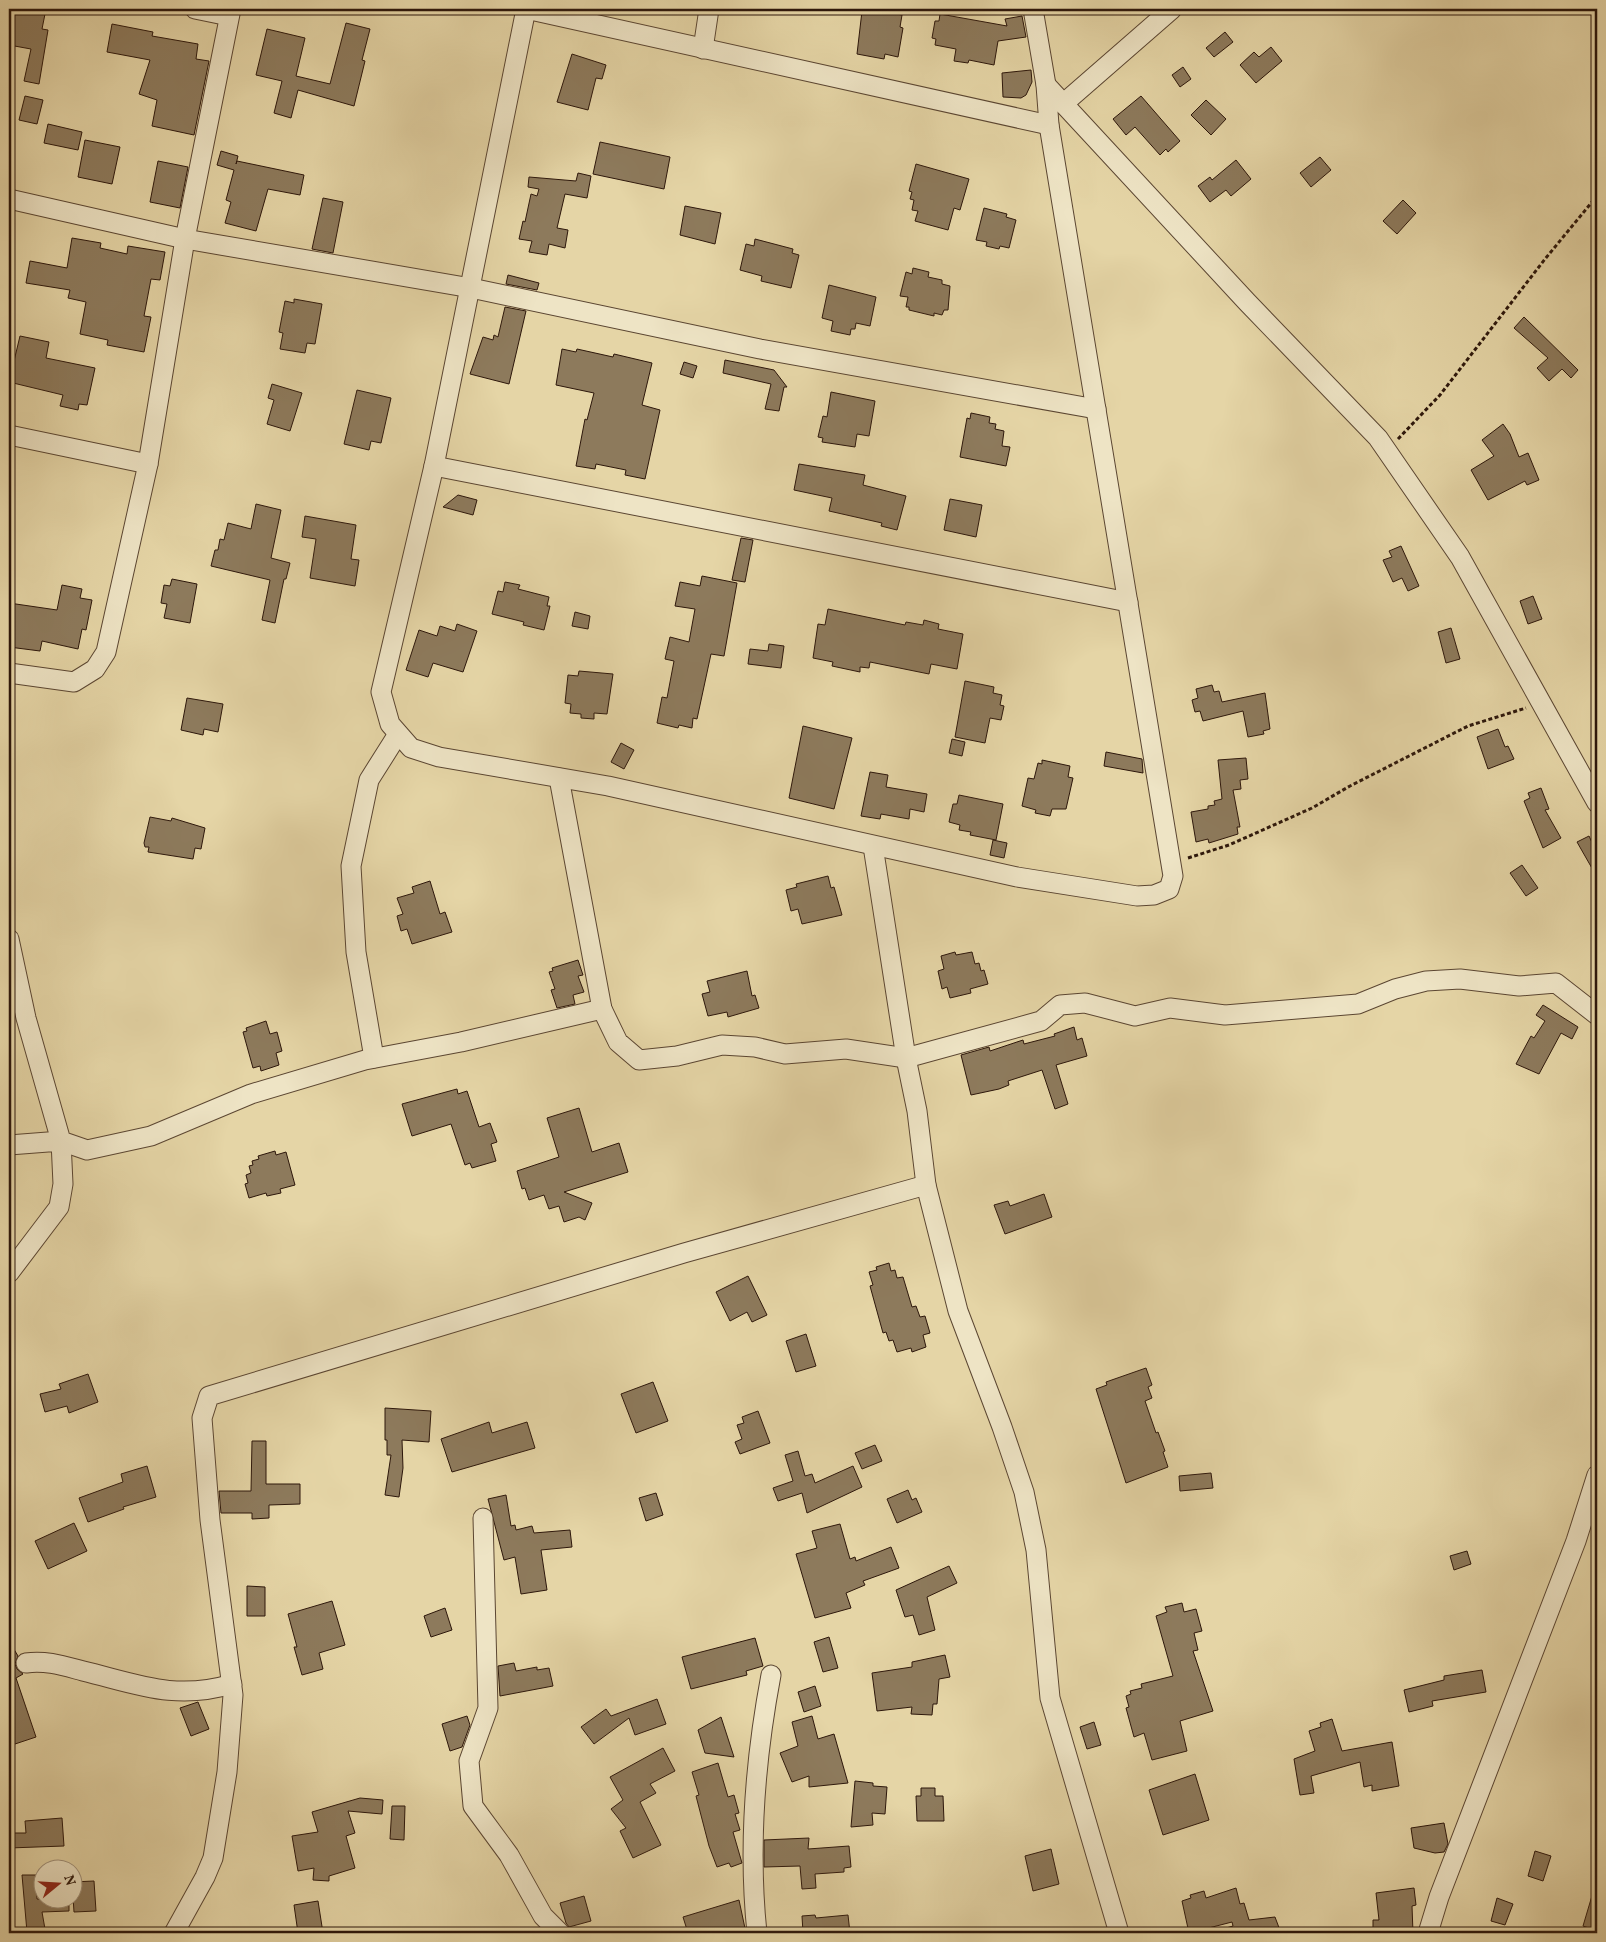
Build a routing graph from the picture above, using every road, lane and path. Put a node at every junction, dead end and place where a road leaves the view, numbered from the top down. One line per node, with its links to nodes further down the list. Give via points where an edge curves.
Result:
1 (195, 9): 6 (street)
2 (526, 9): 7 (street); 14 (street)
3 (709, 9): 7 (street)
4 (1033, 9): 8 (street)
5 (1172, 9): 9 (street)
6 (230, 12): 13 (street)
7 (703, 48): 10 (street)
8 (1046, 85): 9 (street); 10 (street)
9 (1063, 104): 17 (street)
10 (1049, 125): 15 (street)
11 (1597, 196): 17 (path, via 1544,259 1440,395)
12 (9, 200): 13 (street)
13 (185, 240): 14 (street); 18 (street)
14 (471, 288): 15 (street, via 760,349); 19 (street)
15 (1096, 410): 20 (street)
16 (9, 435): 18 (street)
17 (1387, 450): 22 (street, via 1460,557)
18 (148, 464): 21 (street, via 106,652 95,669 74,682)
19 (434, 466): 20 (street); 23 (street, via 381,692 390,724)
20 (1128, 602): 27 (street)
21 (9, 673)
22 (1543, 703): 25 (street); 27 (path, via 1468,726 1304,811 1229,845)
23 (398, 734): 24 (street, via 411,748 439,757); 31 (street, via 369,780 351,866 356,952)
24 (559, 778): 26 (street, via 608,786); 29 (street)
25 (1597, 803)
26 (873, 846): 27 (street, via 1017,877 1137,896 1154,895 1169,889); 32 (street)
27 (1170, 864)
28 (9, 938): 33 (street, via 26,1018)
29 (602, 1010): 31 (street); 32 (street, via 618,1042 639,1060 677,1056 722,1045 755,1047 785,1054 846,1049)
30 (1597, 1014): 32 (street, via 1556,983 1519,986 1460,979 1426,981 1358,1004 1225,1015 1170,1008 1135,1016 1085,1003 1060,1005 1041,1021)
31 (374, 1058): 33 (street, via 251,1094 152,1136 87,1150)
32 (906, 1058): 35 (street, via 917,1110)
33 (61, 1141): 34 (street); 36 (street, via 63,1184 59,1207)
34 (9, 1145)
35 (926, 1185): 41 (street, via 684,1253 209,1396 202,1418); 45 (street, via 958,1311 1024,1492 1036,1550 1050,1698)
36 (9, 1273)
37 (1597, 1475): 46 (street, via 1572,1550)
38 (483, 1518): 43 (street, via 488,1708 470,1761 473,1806 509,1855 543,1916)
39 (26, 1663): 41 (street, via 39,1661 156,1690 208,1691)
40 (771, 1675): 44 (street, via 758,1751 753,1892)
41 (232, 1684): 42 (street, via 227,1772 213,1858)
42 (174, 1933)
43 (560, 1933)
44 (757, 1933)
45 (1119, 1933)
46 (1428, 1933)

